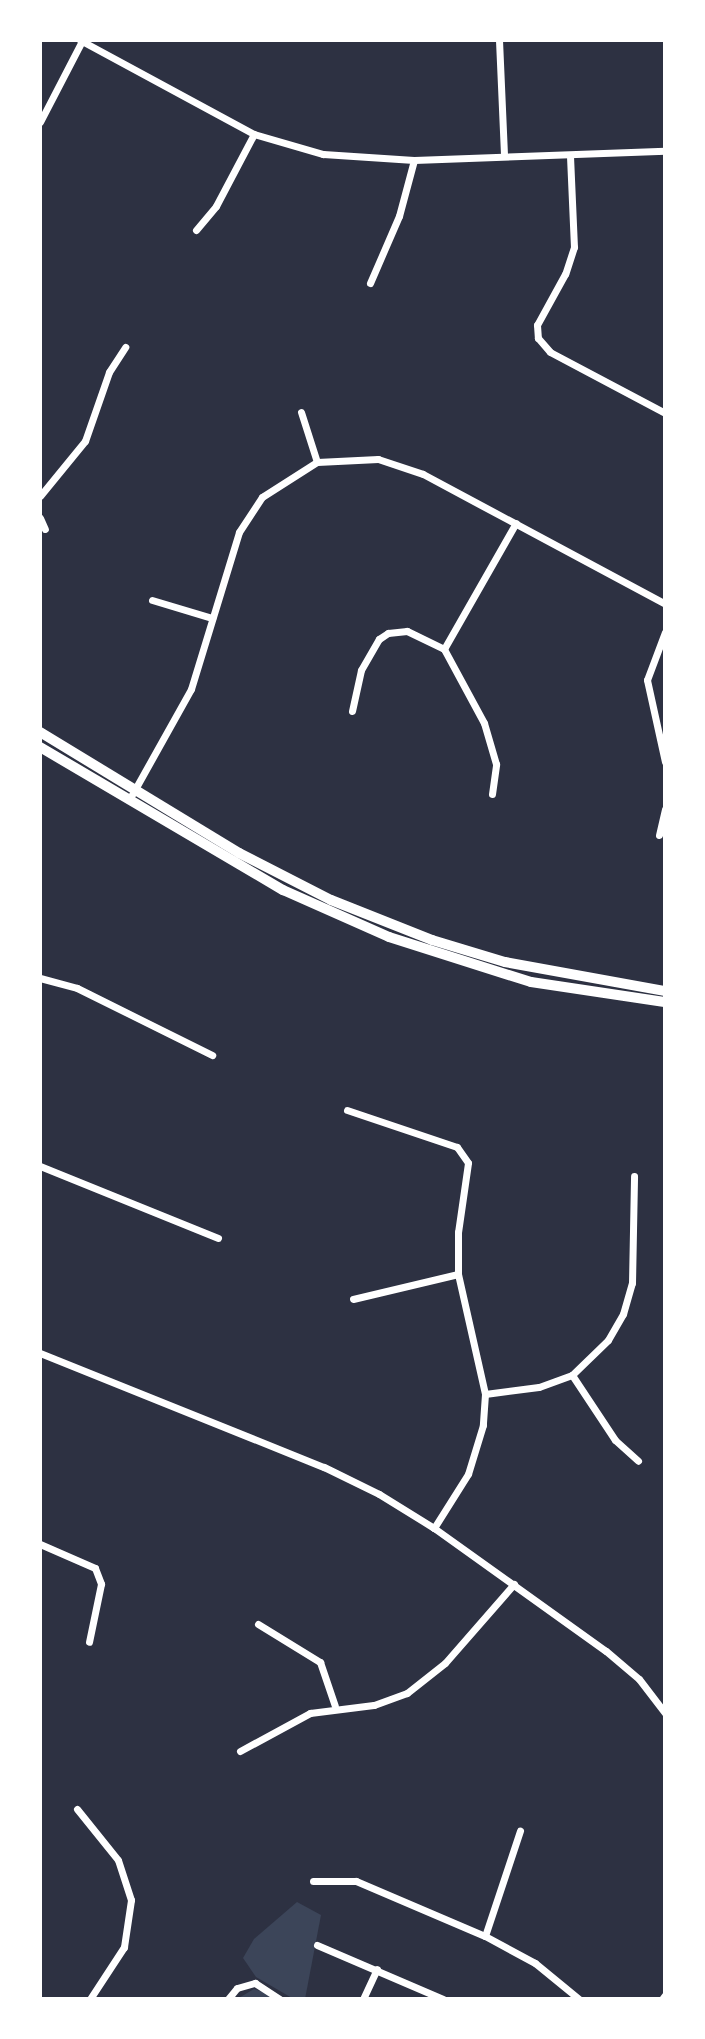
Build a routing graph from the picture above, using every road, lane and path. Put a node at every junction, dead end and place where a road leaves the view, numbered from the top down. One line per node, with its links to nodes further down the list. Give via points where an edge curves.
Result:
1 (499, 40): 6 (street)
2 (81, 41): 3 (street); 4 (street)
3 (40, 122)
4 (254, 134): 8 (street, via 323,154); 9 (street, via 216,206)
5 (665, 151): 7 (street)
6 (504, 156): 7 (street); 8 (street)
7 (570, 156): 13 (street, via 574,247 537,325 538,338 550,352)
8 (414, 160): 10 (street, via 399,216)
9 (197, 230)
10 (370, 283)
11 (125, 347): 15 (street, via 109,372 85,441)
12 (301, 412): 14 (street)
13 (665, 413)
14 (317, 462): 17 (street, via 357,458 399,465); 21 (street, via 279,484 251,513 231,549)
15 (40, 496)
16 (40, 518): 18 (street)
17 (516, 523): 20 (street); 23 (street)
18 (45, 529)
19 (152, 600): 21 (street)
20 (665, 604)
21 (212, 618): 28 (street, via 191,689)
22 (665, 632): 27 (street, via 649,663 647,680)
23 (444, 649): 24 (street, via 407,631 379,639 361,670); 29 (street, via 484,723 496,764)
24 (352, 712)
25 (40, 732): 28 (main road)
26 (40, 747): 30 (main road)
27 (665, 762)
28 (135, 789): 30 (street); 34 (main road, via 266,868 398,928 539,970)
29 (492, 794)
30 (129, 800): 35 (main road, via 283,890 389,937 531,982)
31 (665, 809): 32 (street)
32 (659, 835)
33 (40, 978): 36 (street, via 77,988)
34 (665, 990)
35 (665, 1002)
36 (212, 1055)
37 (347, 1110): 41 (street, via 466,1153)
38 (40, 1166): 40 (street)
39 (634, 1177): 44 (street, via 632,1272 623,1314 596,1356)
40 (218, 1238)
41 (458, 1274): 42 (street); 45 (street)
42 (353, 1298)
43 (40, 1353): 47 (street, via 324,1467)
44 (572, 1376): 45 (street, via 539,1387); 46 (street, via 615,1440)
45 (485, 1394): 47 (street, via 474,1458)
46 (638, 1461)
47 (434, 1528): 49 (street)
48 (40, 1544): 51 (street, via 95,1567 100,1584)
49 (514, 1584): 52 (street, via 445,1663 407,1693 374,1705); 53 (street, via 639,1679)
50 (258, 1624): 52 (street, via 320,1662)
51 (89, 1642)
52 (335, 1706): 54 (street, via 294,1719)
53 (665, 1713)
54 (240, 1751)
55 (77, 1809): 61 (street, via 118,1860 131,1900 124,1947)
56 (520, 1831): 58 (street)
57 (313, 1881): 58 (street, via 356,1881)
58 (485, 1936): 66 (street, via 535,1963)
59 (317, 1945): 60 (street)
60 (377, 1969): 64 (street); 65 (street)
61 (90, 1999)
62 (228, 1999): 63 (street, via 237,1988 255,1983)
63 (280, 1999)
64 (363, 1999)
65 (443, 1999)
66 (579, 1999)

